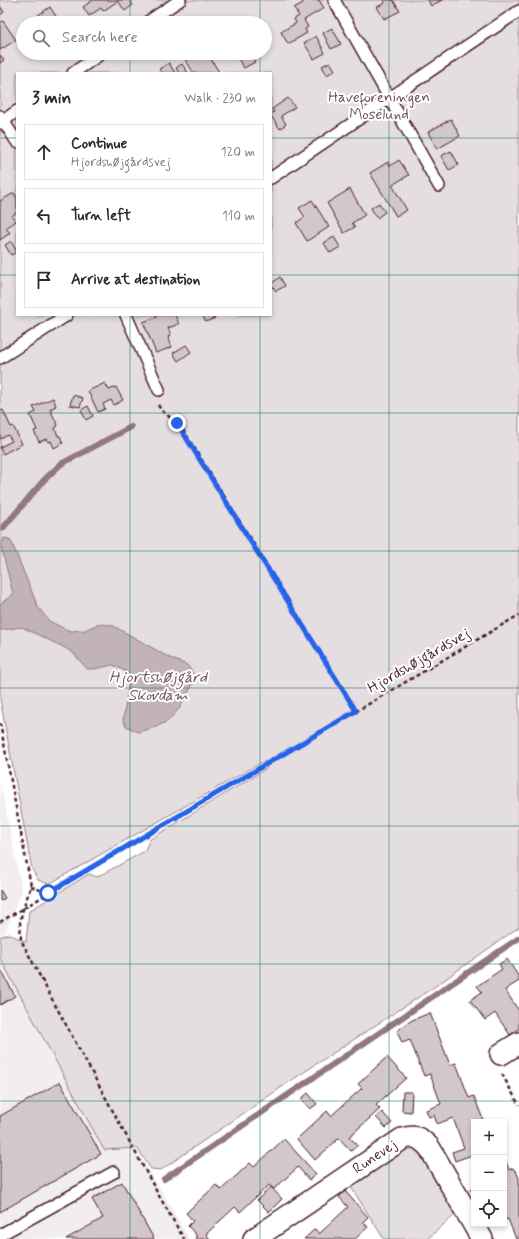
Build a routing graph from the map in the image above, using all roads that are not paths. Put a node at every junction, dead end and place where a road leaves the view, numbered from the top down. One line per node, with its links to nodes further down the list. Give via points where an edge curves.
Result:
1 (180, 0): 4 (lane)
2 (334, 0): 7 (lane)
3 (519, 11): 7 (lane)
4 (156, 16)
5 (92, 60): 6 (lane)
6 (74, 72)
7 (390, 98): 11 (lane); 12 (lane)
8 (16, 112): 9 (lane)
9 (1, 120): 10 (lane)
10 (16, 141)
11 (272, 177)
12 (439, 186)
13 (65, 316): 15 (lane)
14 (126, 316): 16 (lane)
15 (0, 358)
16 (159, 390)
17 (519, 1043): 18 (street)
18 (501, 1054)
19 (114, 1172): 20 (lane)
20 (0, 1235)
21 (254, 1239): 22 (street, Runevej, via 408,1137 416,1137 429,1147)
22 (482, 1239)

